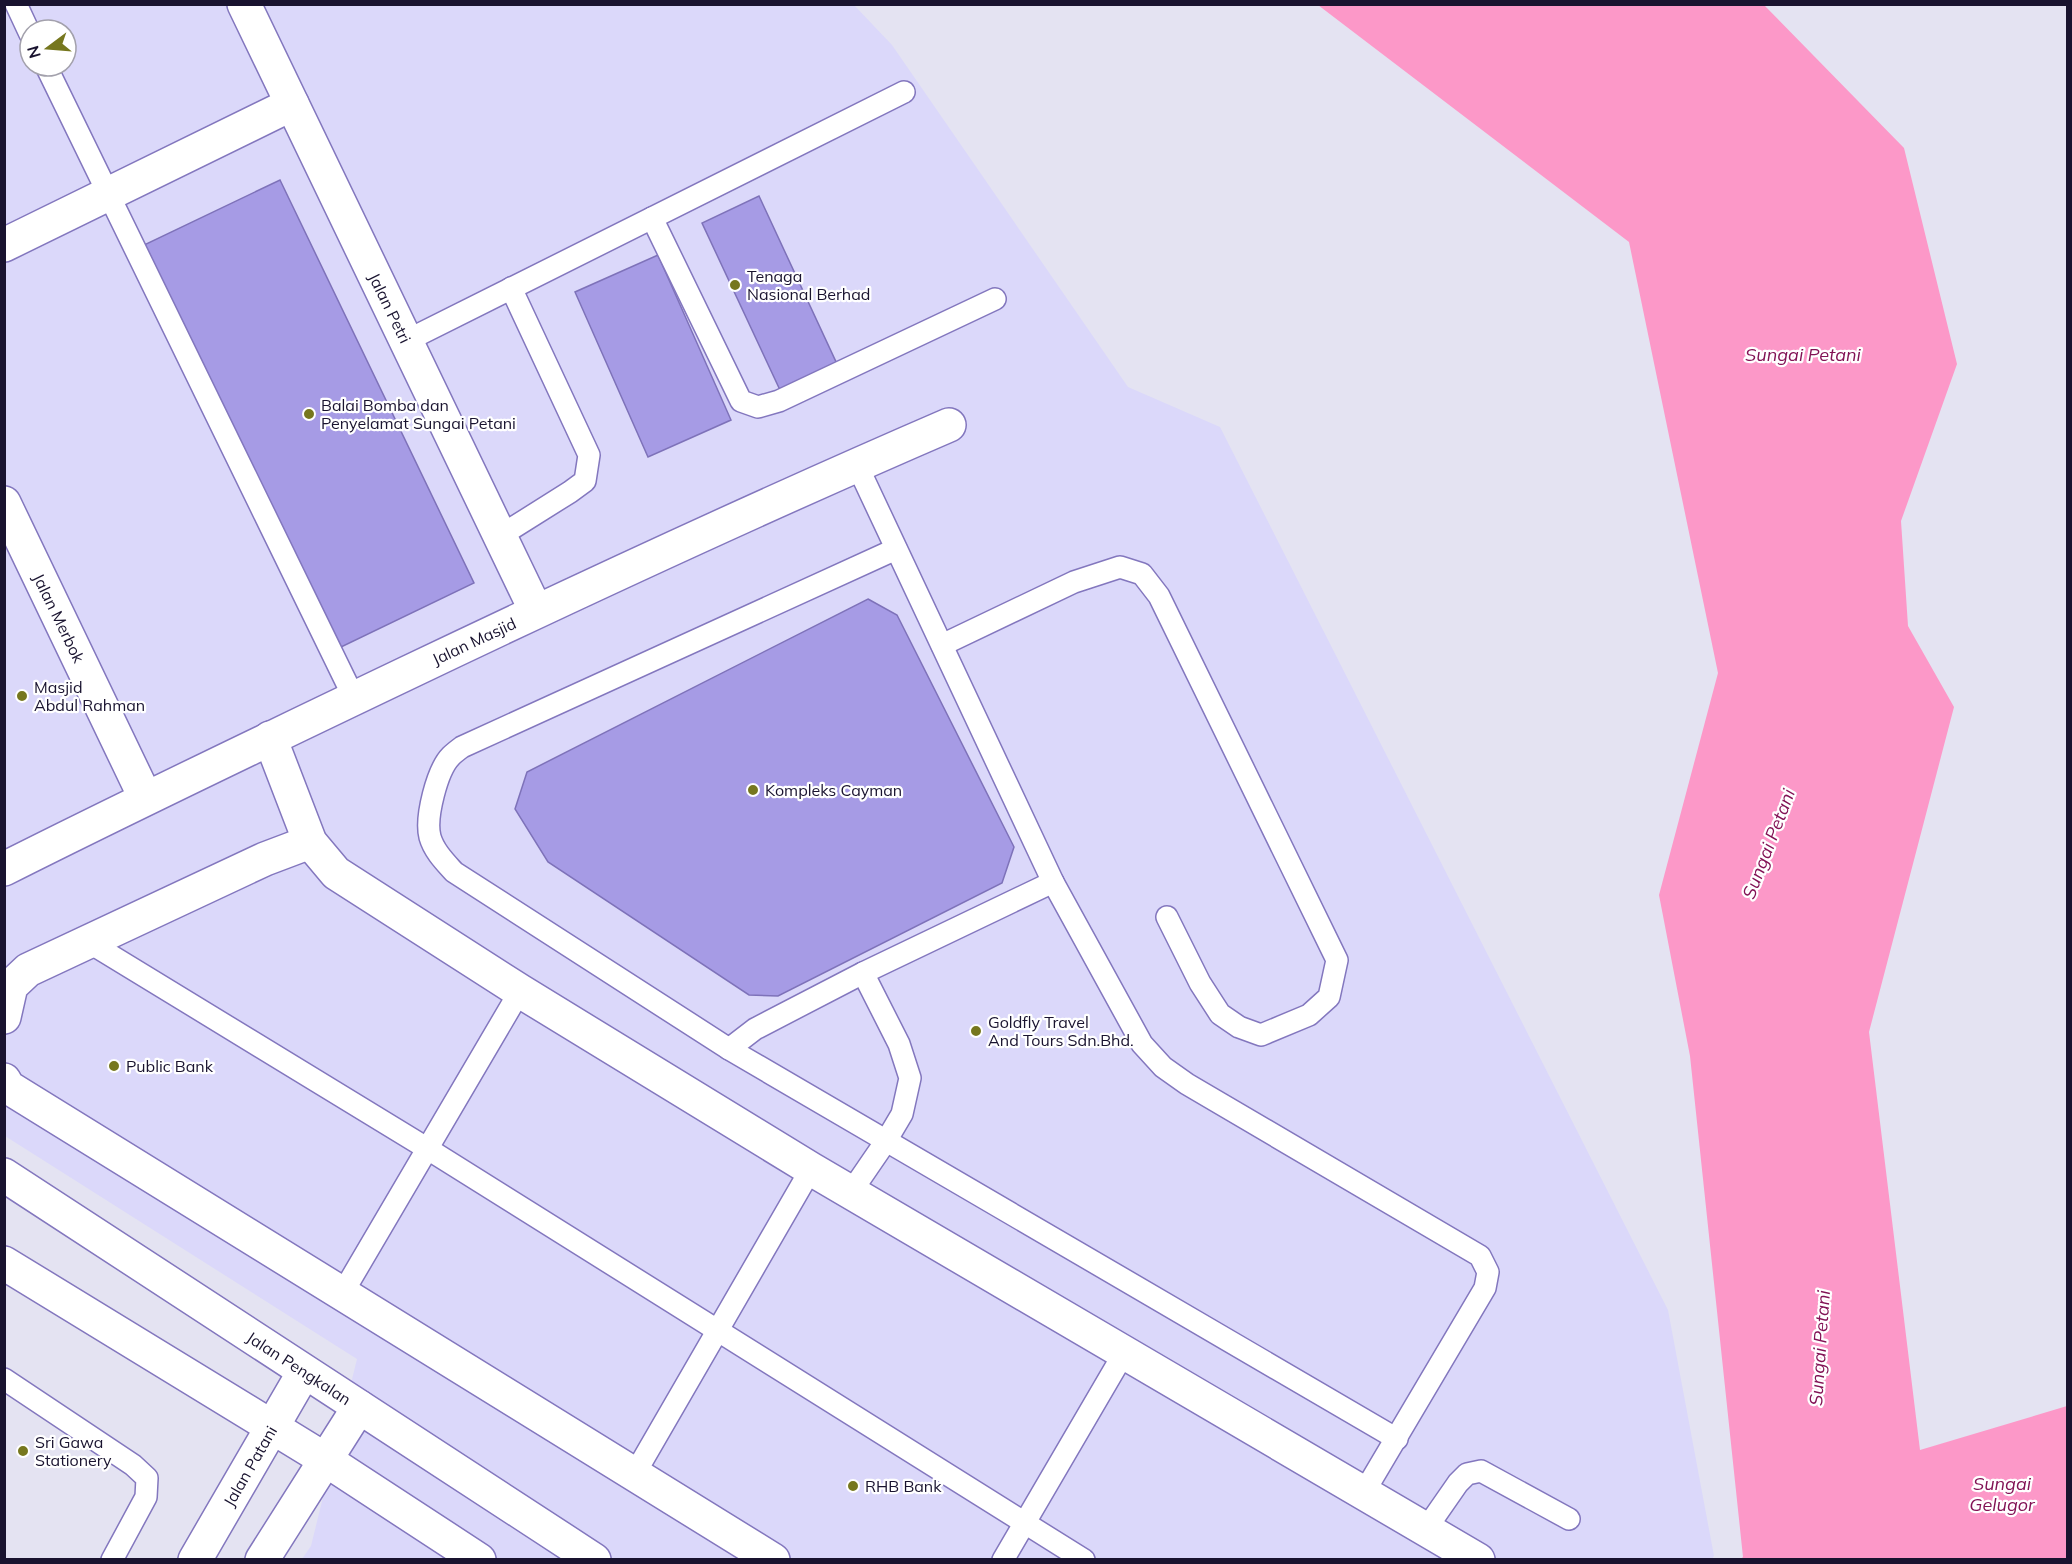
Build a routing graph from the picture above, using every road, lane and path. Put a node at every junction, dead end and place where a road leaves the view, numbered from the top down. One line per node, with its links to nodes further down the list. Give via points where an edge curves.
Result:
1 (16, 4): 3 (lane)
2 (244, 4): 6 (street, Jalan Petri)
3 (23, 18)
4 (51, 78): 7 (lane)
5 (904, 92): 8 (lane)
6 (292, 104): 7 (street); 12 (street, Jalan Petri)
7 (108, 194): 9 (street); 20 (lane)
8 (652, 218): 10 (lane); 11 (lane, via 741,401 758,407 779,401)
9 (4, 244)
10 (511, 288): 12 (lane); 16 (lane, via 589,454 585,481)
11 (995, 299)
12 (406, 341): 16 (street, Jalan Petri)
13 (949, 425): 14 (street, Jalan Masjid)
14 (857, 465): 17 (lane); 18 (street, Jalan Masjid)
15 (4, 503): 22 (street, Jalan Merbok)
16 (500, 536): 18 (street, Jalan Petri)
17 (896, 549): 19 (lane); 31 (lane, via 462,747 441,771 428,820 430,838 454,872)
18 (536, 611): 20 (street, Jalan Masjid)
19 (942, 645): 25 (lane); 26 (lane, via 1074,582 1120,567 1142,574 1159,596 1337,960 1329,997 1309,1015 1261,1035 1239,1027 1220,1014)
20 (354, 698): 21 (street, Jalan Masjid)
21 (270, 738): 22 (street, Jalan Masjid); 23 (street)
22 (145, 797): 24 (street, Jalan Masjid)
23 (310, 842): 27 (street); 29 (street, via 336,873)
24 (4, 869)
25 (1053, 882): 28 (lane); 46 (lane, via 1142,1044 1163,1067 1480,1256 1488,1272 1485,1288)
26 (1167, 917)
27 (87, 941): 30 (street, via 28,970 11,986); 34 (lane)
28 (864, 973): 31 (lane, via 755,1029); 33 (lane, via 910,1078 902,1114)
29 (520, 991): 34 (lane); 35 (street)
30 (4, 1017)
31 (729, 1049): 33 (lane)
32 (4, 1080): 39 (street, via 8,1087)
33 (886, 1141): 37 (lane); 46 (lane)
34 (428, 1149): 39 (lane); 40 (lane)
35 (811, 1169): 37 (street); 40 (lane)
36 (4, 1175): 42 (street, Jalan Pengkalan)
37 (851, 1192): 41 (street)
38 (4, 1263): 45 (street)
39 (342, 1294): 48 (street)
40 (718, 1330): 48 (lane); 51 (lane)
41 (1124, 1353): 49 (street); 51 (lane)
42 (304, 1372): 44 (street, Jalan Pengkalan); 45 (street, Jalan Patani)
43 (4, 1379): 53 (lane, via 147,1478 146,1497)
44 (359, 1407): 47 (street); 57 (street, Jalan Pengkalan)
45 (272, 1429): 47 (street); 54 (street, Jalan Patani)
46 (1397, 1438): 49 (lane)
47 (326, 1460): 55 (street); 56 (street)
48 (634, 1475): 58 (street)
49 (1363, 1494): 52 (street)
50 (1569, 1519): 52 (lane, via 1481,1471 1467,1474 1458,1483)
51 (1024, 1522): 59 (lane); 60 (lane)
52 (1426, 1529): 61 (street)
53 (112, 1560)
54 (195, 1560)
55 (262, 1560)
56 (479, 1560)
57 (594, 1560)
58 (773, 1560)
59 (1003, 1560)
60 (1084, 1560)
61 (1478, 1560)

